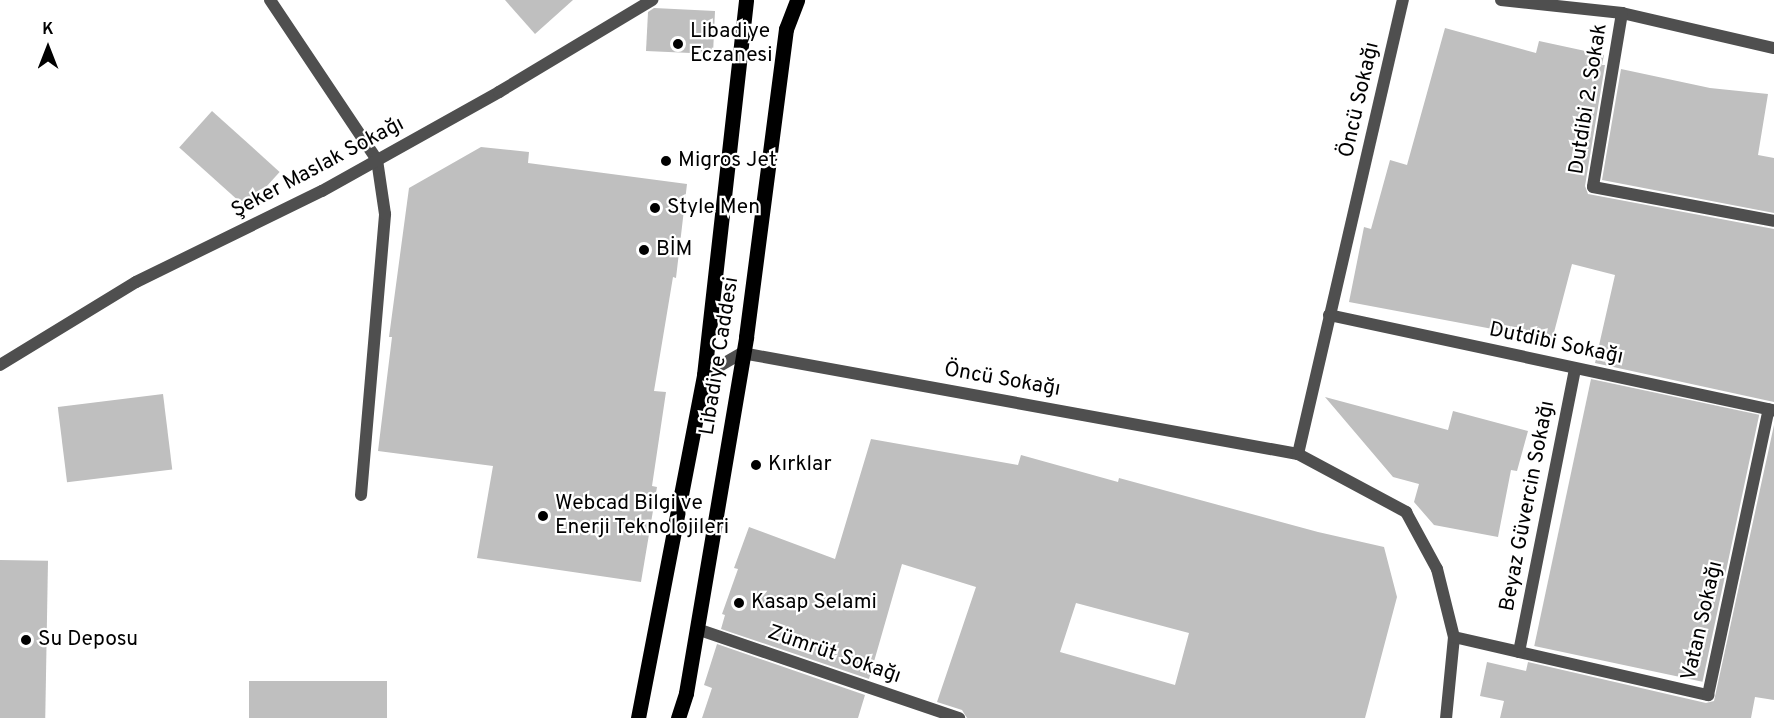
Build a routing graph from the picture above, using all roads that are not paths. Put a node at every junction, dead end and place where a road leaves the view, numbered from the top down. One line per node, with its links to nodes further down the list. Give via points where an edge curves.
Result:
1 (270, 0): 9 (street)
2 (652, 0): 9 (street, Şeker Maslak Sokağı)
3 (746, 0): 15 (main road, Libadiye Caddesi)
4 (797, 0): 12 (main road, Libadiye Caddesi, via 786,29)
5 (1403, 0): 11 (street, Öncü Sokağı)
6 (1501, 0): 7 (street)
7 (1623, 13): 8 (street); 10 (street, Dutdibi 2. Sokak, via 1593,187)
8 (1774, 48)
9 (377, 160): 13 (street, Şeker Maslak Sokağı, via 136,282); 18 (street, via 385,214)
10 (1774, 221)
11 (1329, 315): 14 (street, Dutdibi Sokağı); 17 (street, Öncü Sokağı)
12 (742, 353): 15 (street); 17 (street, Öncü Sokağı); 19 (main road, Libadiye Caddesi)
13 (0, 365)
14 (1575, 368): 16 (street, Dutdibi Sokağı); 21 (street, Beyaz Güvercin Sokağı)
15 (704, 375): 22 (main road, Libadiye Caddesi)
16 (1771, 410): 21 (street, Vatan Sokağı, via 1708,695)
17 (1298, 454): 20 (street, Öncü Sokağı, via 1406,512 1437,569)
18 (361, 495)
19 (696, 629): 23 (main road, Libadiye Caddesi); 24 (street, Zümrüt Sokağı)
20 (1454, 637): 21 (street, Vatan Sokağı); 25 (street, Öncü Sokağı)
21 (1519, 652)
22 (638, 718)
23 (678, 718)
24 (959, 718)
25 (1446, 718)

